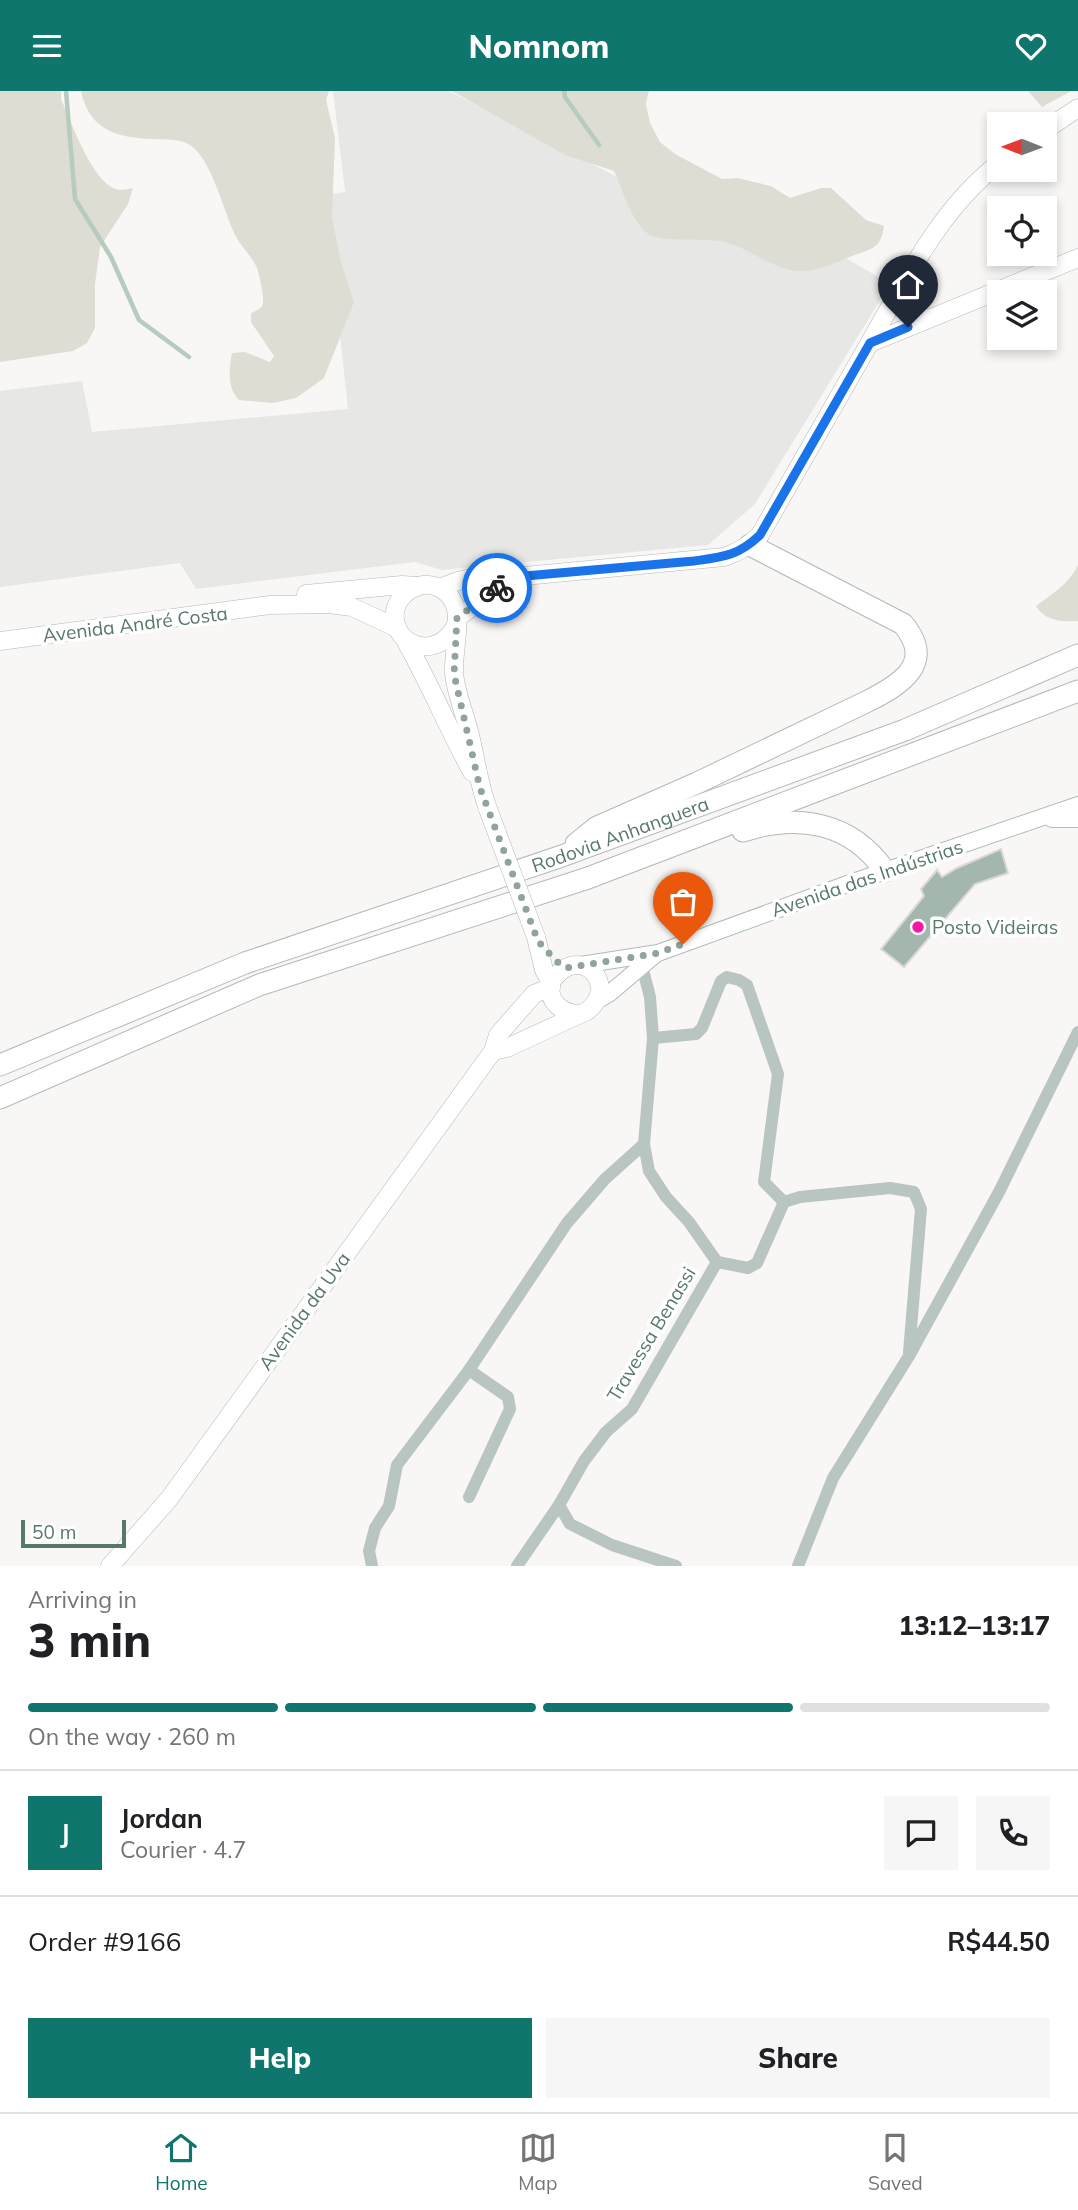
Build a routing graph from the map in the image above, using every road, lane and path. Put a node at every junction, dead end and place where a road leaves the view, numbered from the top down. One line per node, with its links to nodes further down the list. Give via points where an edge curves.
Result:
1 (1076, 111): 2 (main road)
2 (1057, 123)
3 (987, 173): 5 (main road, via 951,209)
4 (1078, 258): 6 (main road)
5 (899, 289): 6 (main road, via 902,307); 7 (main road)
6 (928, 319): 7 (main road)
7 (870, 343): 8 (main road)
8 (750, 545): 9 (main road, via 724,557); 22 (highway, via 903,624 916,648 908,676 866,702 597,827)
9 (514, 577): 11 (main road, via 453,582); 13 (main road)
10 (416, 586): 11 (main road); 12 (main road, via 294,595); 14 (main road, via 396,608)
11 (441, 588): 13 (main road, via 453,601)
12 (270, 605): 14 (main road, via 352,607); 15 (main road, Avenida André Costa)
13 (457, 621): 14 (main road, via 451,635 433,646 412,643); 18 (main road, via 454,674)
14 (400, 632): 18 (main road)
15 (0, 641)
16 (1078, 655): 22 (highway, Rodovia Anhanguera, via 905,730)
17 (1078, 691): 24 (highway, Rodovia Anhanguera)
18 (480, 788): 25 (main road, bridge)
19 (1078, 805): 20 (main road, Avenida das Indústrias)
20 (1039, 819): 21 (main road); 23 (main road, Avenida das Indústrias)
21 (1078, 819)
22 (562, 856): 35 (highway, Rodovia Anhanguera, via 246,963)
23 (885, 871): 24 (highway, via 874,855 831,828 786,821); 26 (main road, Avenida das Indústrias)
24 (588, 878): 36 (highway, Rodovia Anhanguera, via 259,985)
25 (537, 939): 27 (main road, via 556,961); 29 (main road)
26 (658, 953): 27 (main road, Avenida das Indústrias); 28 (main road, Avenida das Indústrias)
27 (573, 966): 29 (main road); 30 (main road, via 588,967 598,978)
28 (642, 966): 30 (main road, Avenida das Indústrias); 33 (street)
29 (551, 985): 31 (main road, via 556,1004); 34 (main road, Avenida da Uva, via 534,994 498,1035)
30 (598, 1000): 31 (main road)
31 (580, 1014): 34 (main road)
32 (1078, 1032): 40 (street, via 999,1192)
33 (653, 1038): 37 (street); 38 (street, via 696,1034 721,981 727,977 747,985 778,1074 764,1182)
34 (493, 1051): 44 (main road, Avenida da Uva, via 169,1499)
35 (0, 1065)
36 (0, 1098)
37 (644, 1144): 39 (street, Travessa Benassi, via 649,1171); 41 (street, via 567,1223)
38 (784, 1202): 39 (street, via 757,1263 748,1268); 40 (street, via 890,1188 914,1192 921,1209)
39 (717, 1262): 43 (street, Travessa Benassi, via 632,1409 606,1432)
40 (909, 1356): 48 (street, via 834,1478)
41 (469, 1370): 42 (street, via 508,1397 510,1409); 45 (street, via 397,1465 389,1506 375,1528 369,1551)
42 (469, 1497)
43 (559, 1505): 46 (street, Travessa Benassi); 47 (street, via 570,1524 612,1545)
44 (110, 1566)
45 (372, 1566)
46 (517, 1566)
47 (677, 1566)
48 (798, 1566)

